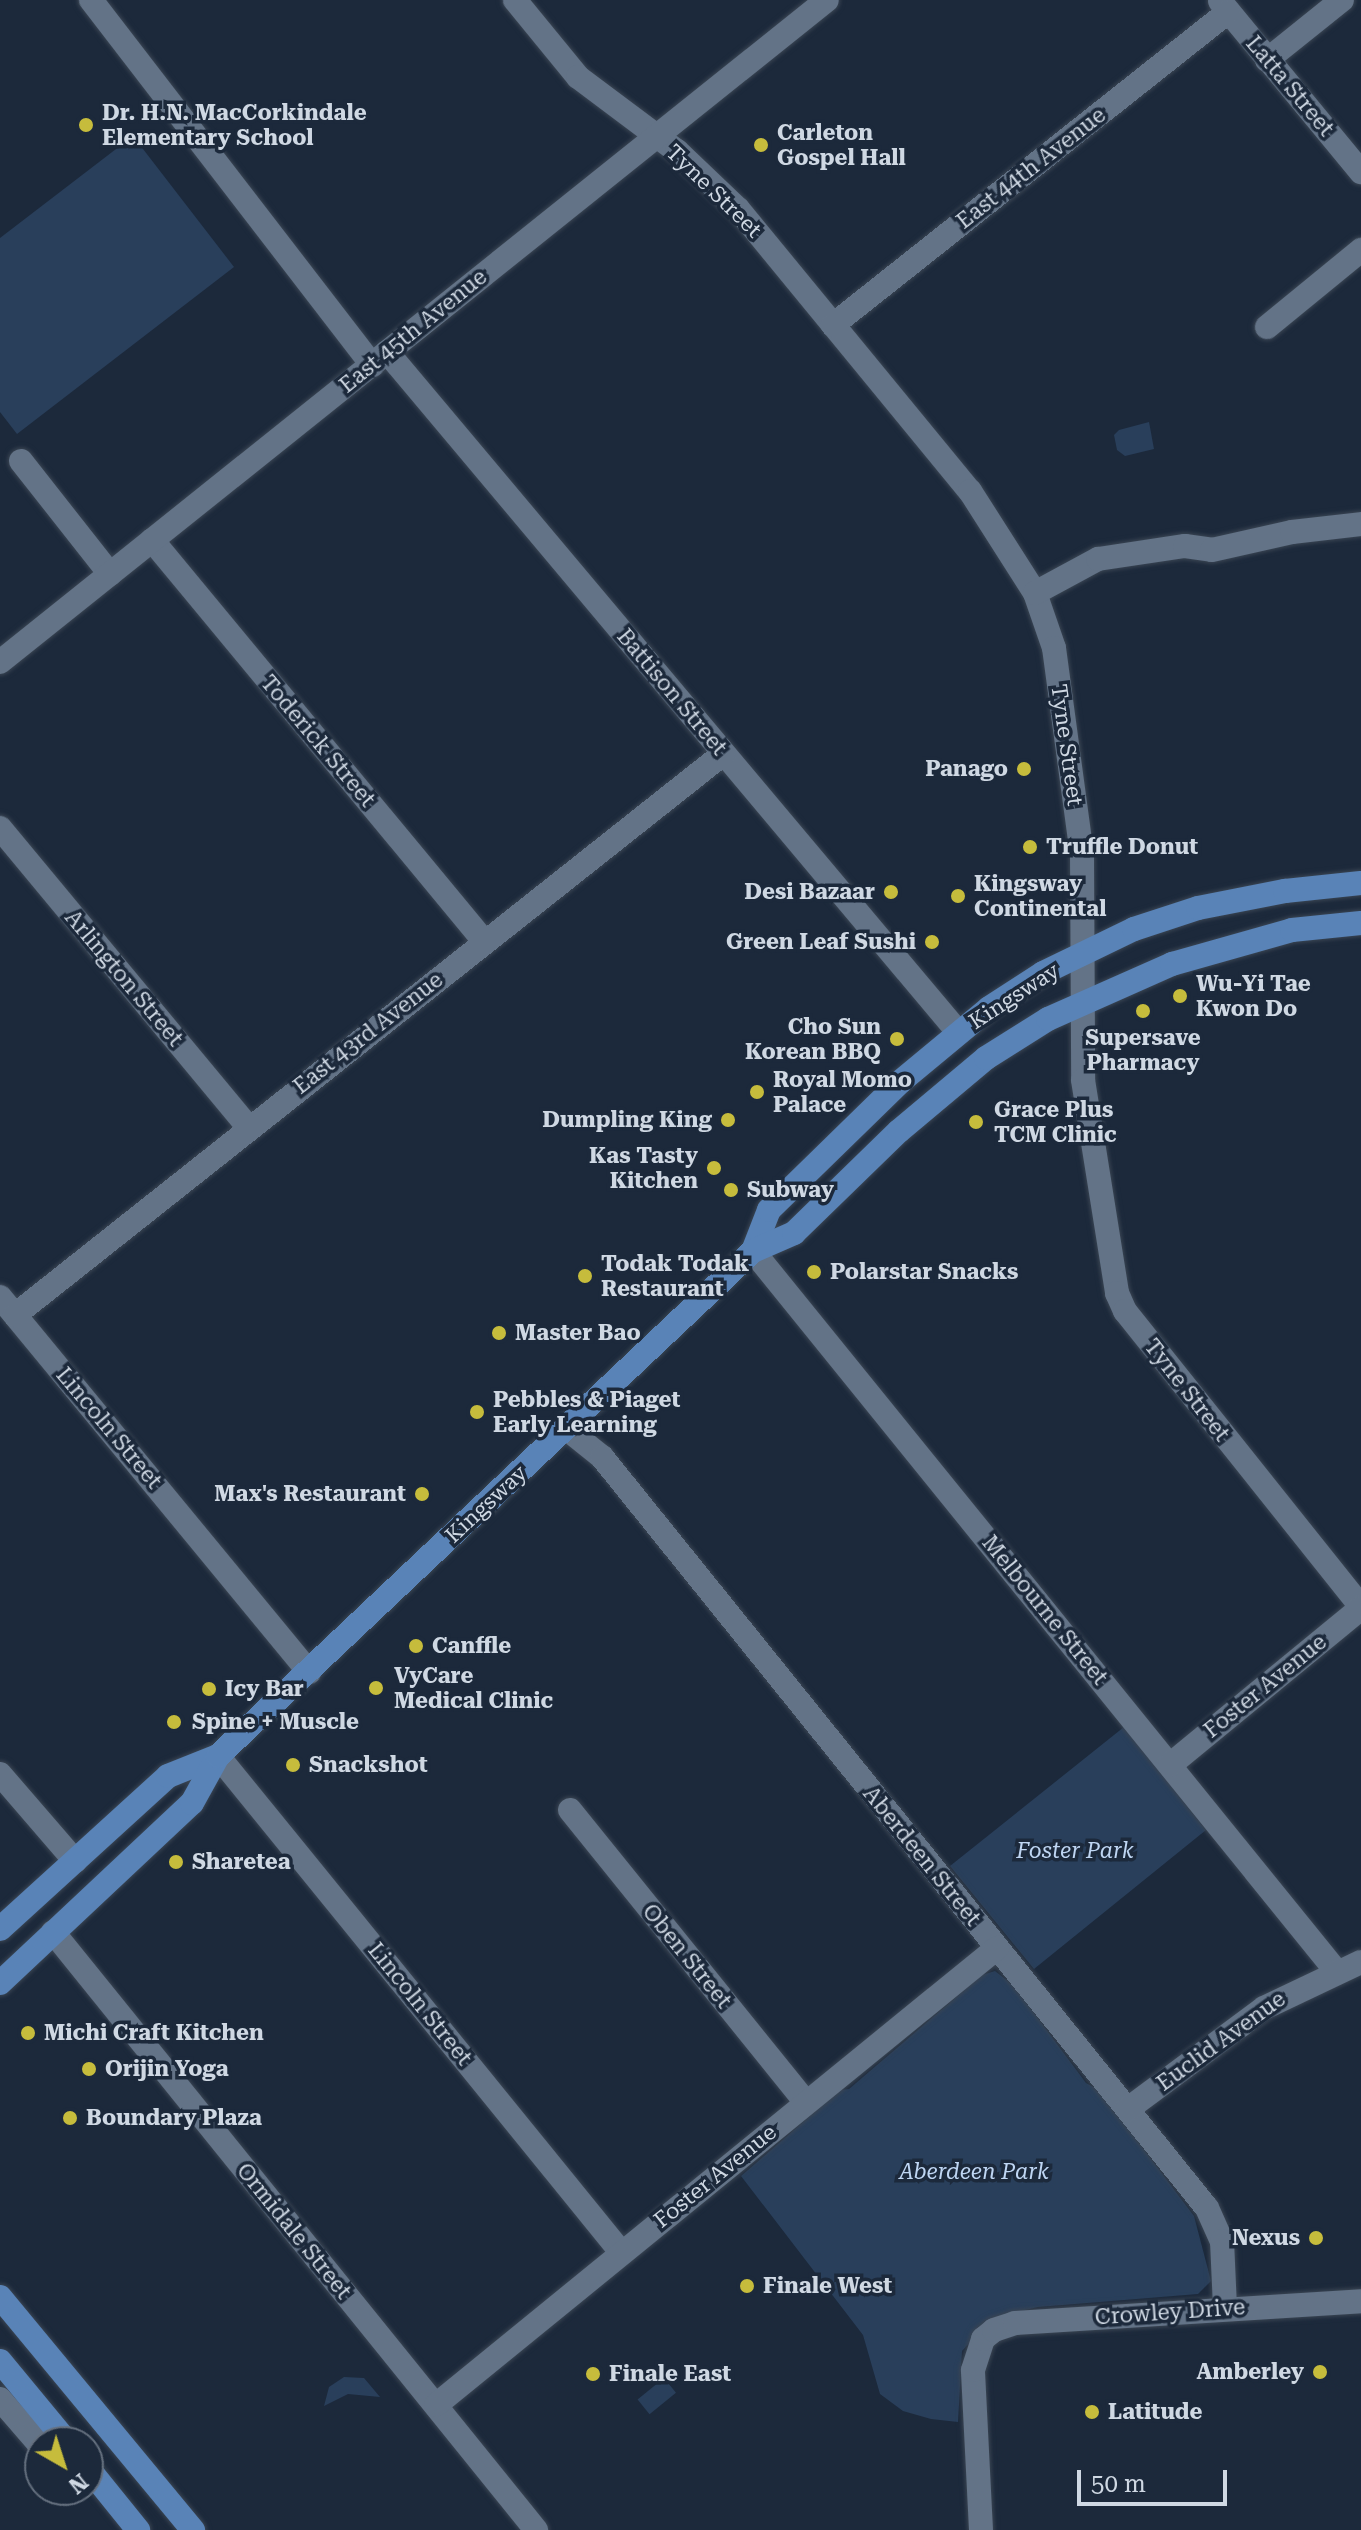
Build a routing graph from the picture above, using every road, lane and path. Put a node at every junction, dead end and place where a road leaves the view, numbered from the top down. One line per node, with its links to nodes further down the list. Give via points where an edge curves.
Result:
1 (91, 0): 12 (street, Battison Street)
2 (515, 0): 7 (street, Tyne Street, via 578,77)
3 (827, 0): 7 (street, East 45th Avenue)
4 (1342, 0): 6 (street)
5 (1224, 6): 6 (street, Latta Street); 10 (street, East 44th Avenue)
6 (1267, 60): 8 (street, Latta Street)
7 (657, 136): 10 (street, Tyne Street, via 738,209); 12 (street, East 45th Avenue)
8 (1361, 172)
9 (1361, 250): 11 (street)
10 (833, 325): 17 (street, Tyne Street, via 970,491)
11 (1267, 327)
12 (379, 358): 15 (street, East 45th Avenue); 19 (street, Battison Street)
13 (21, 461): 16 (street)
14 (1361, 524): 17 (street, via 1292,532 1225,548 1185,546 1098,559)
15 (152, 540): 16 (street, East 45th Avenue); 23 (street, Toderick Street)
16 (110, 574): 18 (street, East 45th Avenue)
17 (1035, 593): 24 (street, Tyne Street, via 1054,648 1082,855)
18 (0, 662)
19 (723, 754): 23 (street, East 43rd Avenue); 26 (street, Battison Street)
20 (0, 828): 27 (street, Arlington Street)
21 (1361, 883): 24 (main road, Kingsway, via 1198,908 1134,929)
22 (1361, 923): 25 (main road, Kingsway, via 1292,930 1202,955)
23 (484, 941): 27 (street, East 43rd Avenue)
24 (1083, 954): 25 (street, Tyne Street); 26 (main road, Kingsway, via 1043,973)
25 (1082, 1003): 28 (main road, Kingsway, via 986,1058 908,1122 794,1233); 31 (street, Tyne Street, via 1090,1147 1120,1302)
26 (958, 1032): 28 (main road, Kingsway, via 769,1210)
27 (249, 1128): 29 (street, East 43rd Avenue)
28 (753, 1251): 30 (main road, Kingsway); 34 (street, Melbourne Street)
29 (8, 1306): 32 (street, Lincoln Street)
30 (567, 1429): 32 (main road, Kingsway); 40 (street, Aberdeen Street, via 602,1457)
31 (1361, 1608): 34 (street, Foster Avenue)
32 (309, 1672): 33 (main road, Kingsway)
33 (218, 1756): 37 (main road, Kingsway, via 168,1776); 39 (main road, Kingsway, via 192,1803); 46 (street, Lincoln Street)
34 (1170, 1765): 42 (street, Melbourne Street)
35 (0, 1774): 37 (street)
36 (570, 1810): 44 (street, Oben Street)
37 (75, 1861): 38 (main road, Kingsway)
38 (0, 1929)
39 (53, 1932): 43 (main road, Kingsway); 52 (street, Ormidale Street)
40 (997, 1948): 44 (street, Foster Avenue); 45 (street, Aberdeen Street)
41 (1361, 1962): 42 (street, Euclid Avenue)
42 (1336, 1971): 45 (street, Euclid Avenue, via 1241,2023)
43 (0, 1983)
44 (806, 2103): 46 (street, Foster Avenue)
45 (1128, 2109): 49 (street, Aberdeen Street, via 1216,2222)
46 (621, 2252): 52 (street, Foster Avenue)
47 (0, 2297): 57 (main road)
48 (1361, 2301): 49 (street, Crowley Drive)
49 (1225, 2308): 59 (street, Crowley Drive, via 1015,2323 983,2339 972,2393)
50 (0, 2361): 53 (main road)
51 (0, 2399): 54 (street)
52 (436, 2405): 58 (street, Ormidale Street)
53 (54, 2426)
54 (24, 2427)
55 (104, 2488): 56 (main road)
56 (138, 2530)
57 (193, 2530)
58 (536, 2530)
59 (981, 2530)

